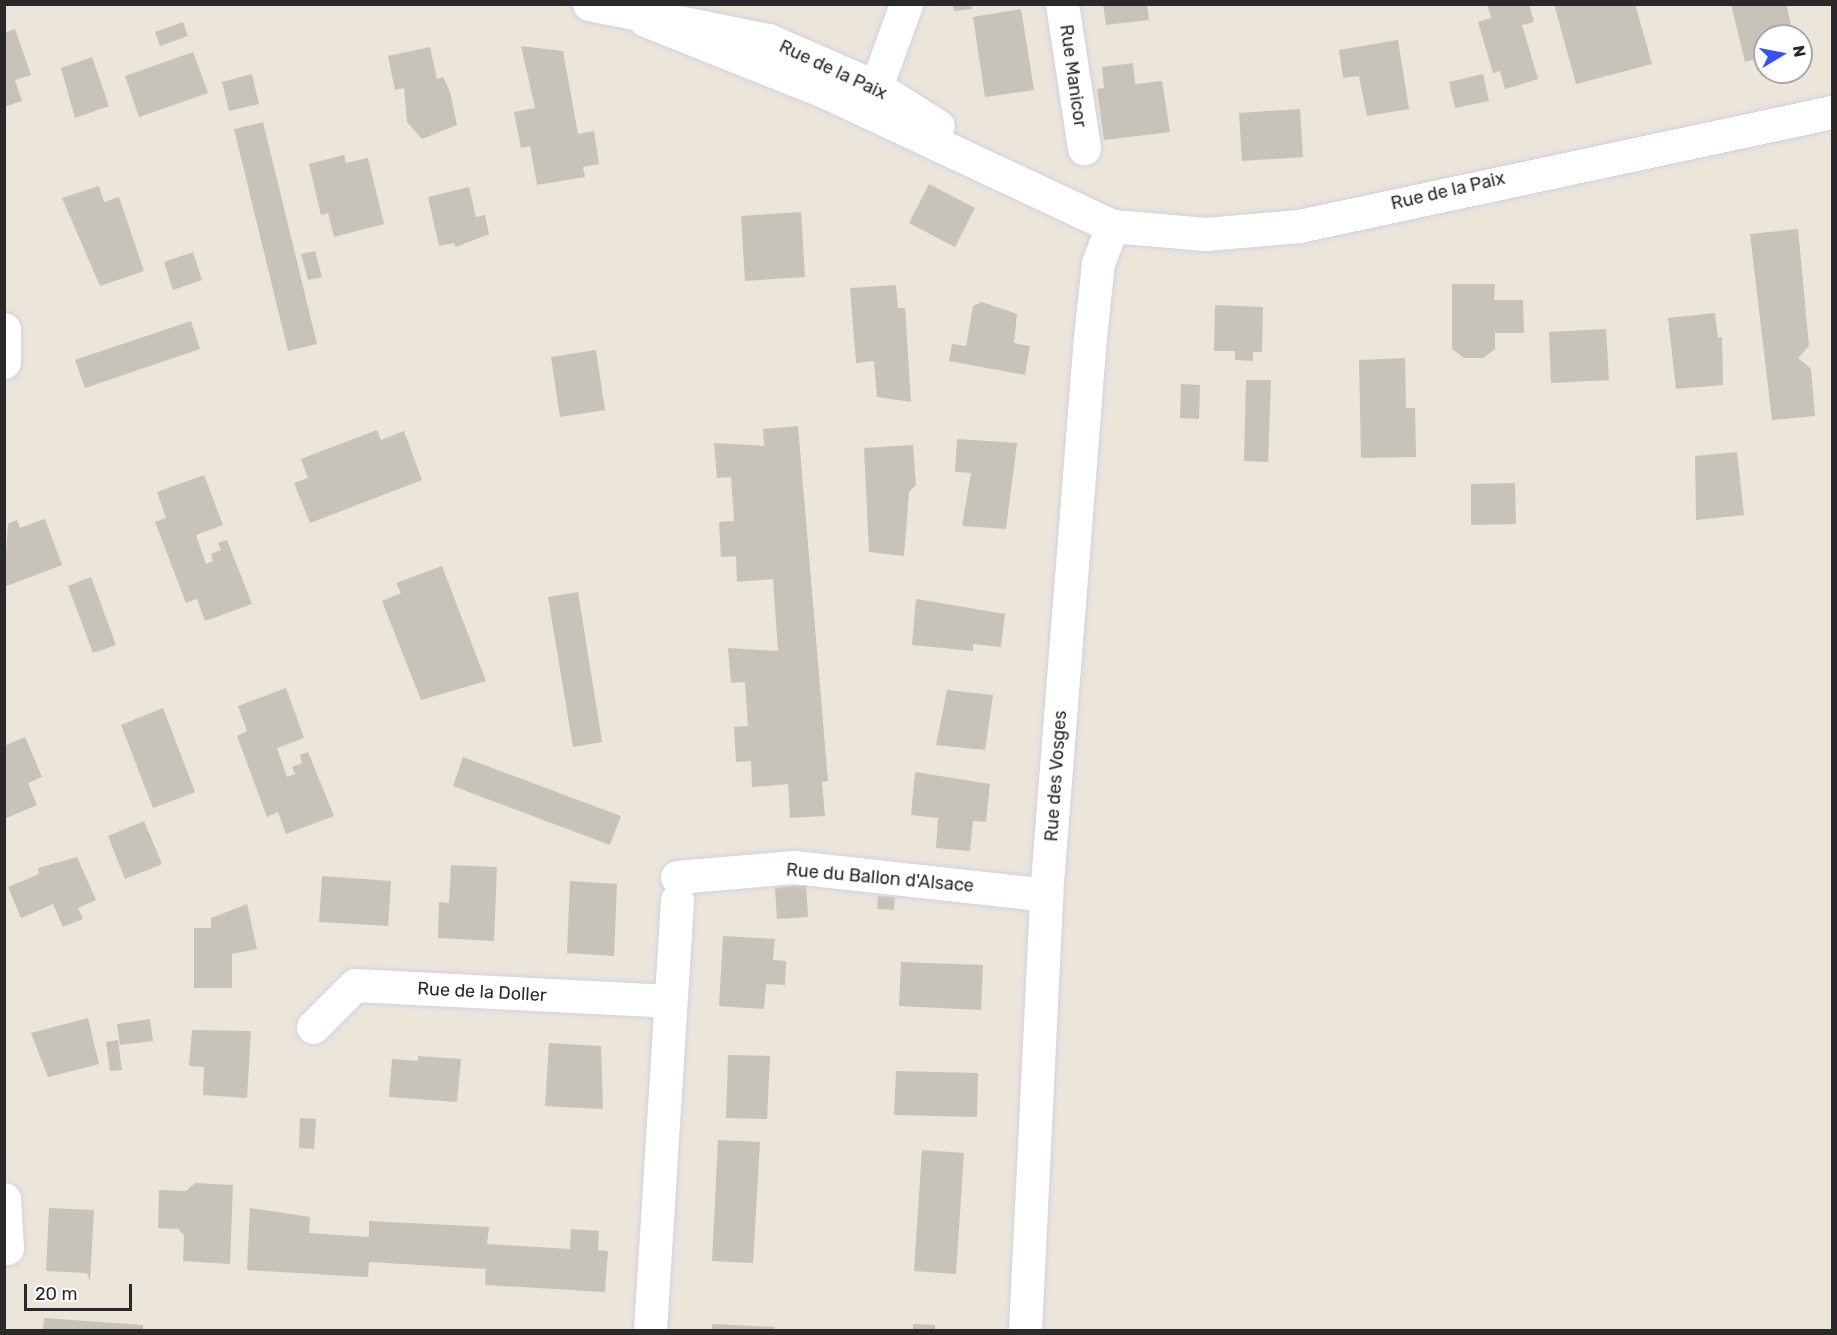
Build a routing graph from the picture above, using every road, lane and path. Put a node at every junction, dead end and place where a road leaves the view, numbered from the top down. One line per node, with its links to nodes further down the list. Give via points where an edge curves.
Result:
1 (590, 4): 4 (street, Rue de la Paix)
2 (906, 4): 5 (street)
3 (1062, 4): 7 (street, Rue Manicor)
4 (645, 20): 5 (street, Rue de la Paix, via 768,40); 8 (street, Rue de la Paix, via 826,92)
5 (876, 87): 8 (street, Rue de la Paix)
6 (1833, 112): 9 (street, Rue de la Paix, via 1299,226 1206,234)
7 (1084, 148)
8 (1064, 207): 9 (street, Rue de la Paix)
9 (1112, 226): 12 (street, Rue des Vosges, via 1098,263 1090,336)
10 (4, 329): 11 (street)
11 (4, 363)
12 (1046, 895): 13 (street, Rue du Ballon d'Alsace, via 794,867 677,889); 18 (street, Rue des Vosges)
13 (669, 1002): 14 (street, Rue de la Doller, via 355,985); 17 (street)
14 (313, 1027)
15 (4, 1199): 16 (street)
16 (7, 1248)
17 (650, 1330)
18 (1025, 1330)

